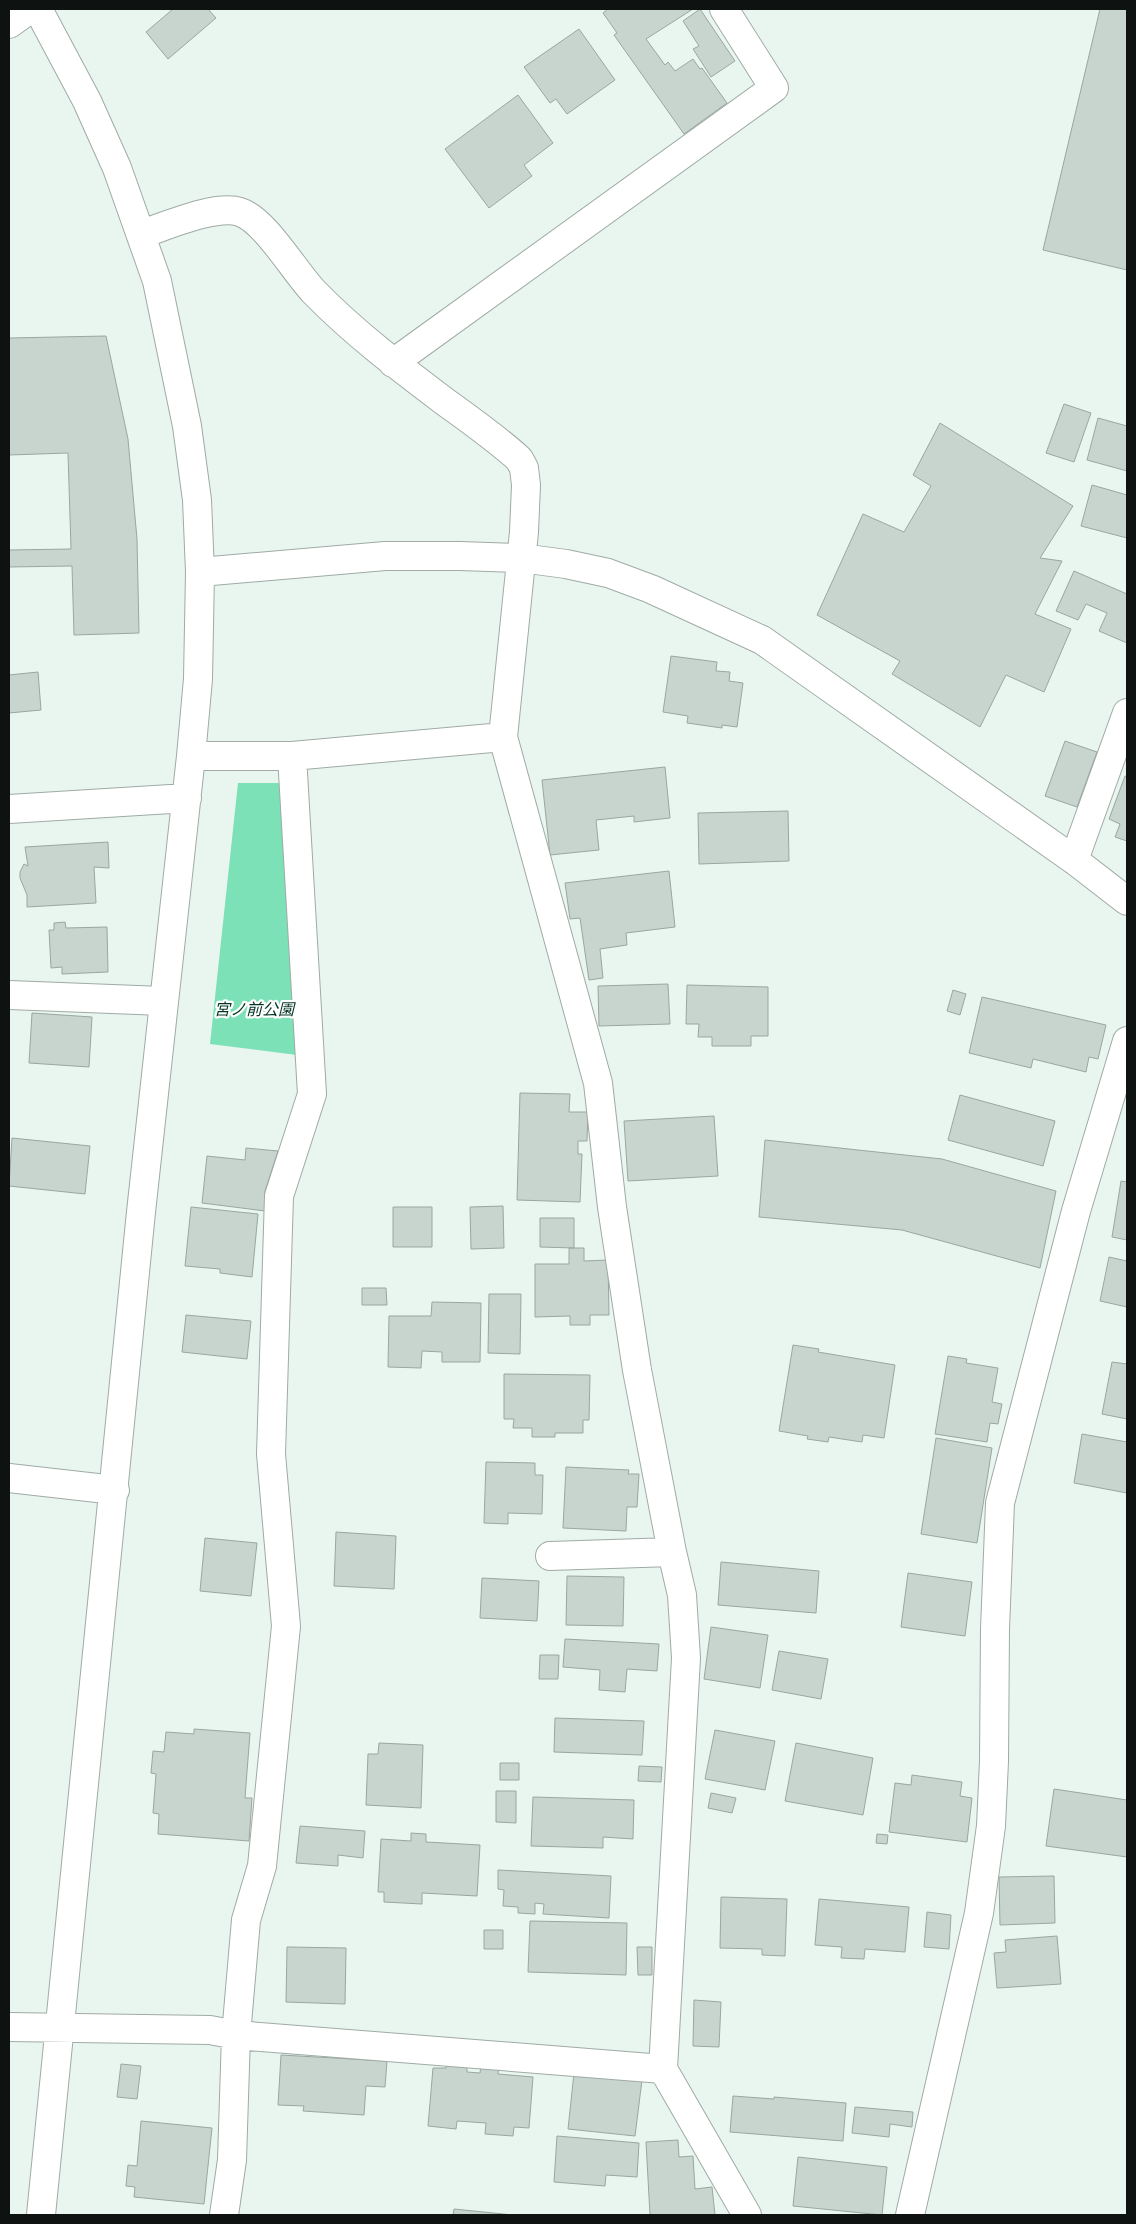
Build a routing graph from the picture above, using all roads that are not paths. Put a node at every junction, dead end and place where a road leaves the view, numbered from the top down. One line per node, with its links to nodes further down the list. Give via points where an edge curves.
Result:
1 (30, 9): 4 (street)
2 (38, 9): 5 (street, via 87,101)
3 (724, 9): 6 (street, via 774,88)
4 (9, 24)
5 (142, 234): 6 (street, via 190,217 217,211 239,211 256,220 306,283 342,321); 8 (street, via 157,280 187,426 197,500)
6 (393, 363): 7 (street, via 519,459 526,485)
7 (521, 558): 8 (street, via 386,556); 10 (street); 15 (street, via 608,573 668,596 762,640)
8 (200, 572): 11 (street, via 198,679)
9 (1127, 713): 15 (street)
10 (503, 737): 12 (street); 22 (street, via 598,1083 612,1207 636,1360)
11 (191, 756): 12 (street); 13 (street)
12 (292, 756): 26 (street, via 312,1094 279,1196 271,1454 286,1626 262,1866 246,1920)
13 (187, 798): 14 (street); 18 (street)
14 (9, 809)
15 (1074, 860): 16 (street)
16 (1127, 901)
17 (9, 995): 18 (street)
18 (163, 1001): 21 (street)
19 (1127, 1041): 31 (street, via 1076,1211 1000,1503 991,1826 979,1913)
20 (9, 1478): 21 (street)
21 (114, 1490): 25 (street)
22 (672, 1552): 23 (street); 27 (street, via 682,1594 686,1658)
23 (550, 1556)
24 (9, 2027): 25 (street)
25 (60, 2028): 26 (street, via 210,2030); 28 (street)
26 (236, 2035): 27 (street); 29 (street, via 232,2160)
27 (663, 2069): 30 (street)
28 (41, 2215)
29 (224, 2215)
30 (747, 2215)
31 (910, 2215)

